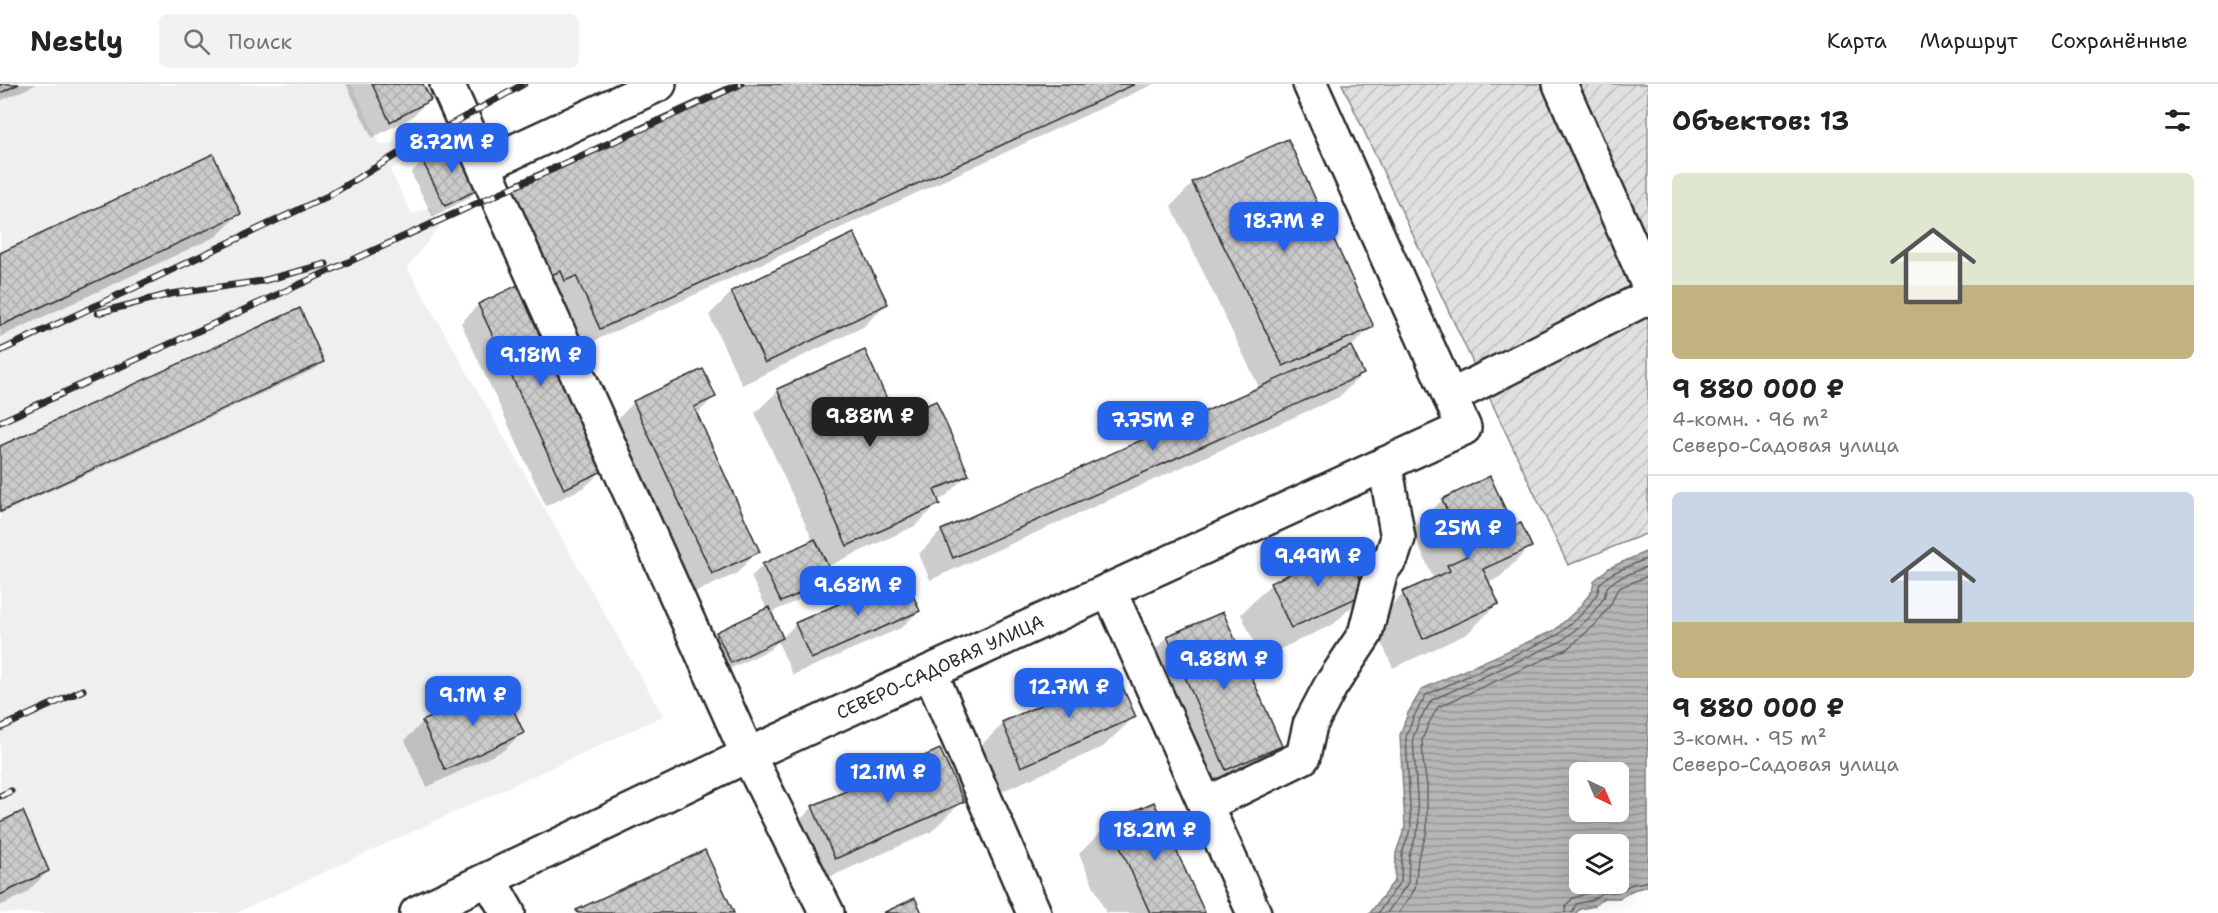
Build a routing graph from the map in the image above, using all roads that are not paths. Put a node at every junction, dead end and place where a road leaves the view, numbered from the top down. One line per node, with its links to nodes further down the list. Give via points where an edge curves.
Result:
1 (447, 84): 5 (street)
2 (658, 84): 5 (street)
3 (1310, 84): 8 (street)
4 (1560, 84): 6 (street)
5 (485, 165): 12 (street)
6 (1648, 284)
7 (1648, 297): 8 (street)
8 (1450, 397): 9 (street, СЕВЕРО-САДОВАЯ УЛИЦА, via 1464,428)
9 (1385, 464): 10 (street, СЕВЕРО-САДОВАЯ УЛИЦА); 13 (street, via 1398,538 1381,570 1365,634 1310,725 1304,757)
10 (1109, 590): 11 (street, СЕВЕРО-САДОВАЯ УЛИЦА); 13 (street)
11 (930, 672): 12 (street, СЕВЕРО-САДОВАЯ УЛИЦА); 18 (street)
12 (748, 754): 14 (street, СЕВЕРО-САДОВАЯ УЛИЦА); 17 (street)
13 (1205, 805): 19 (street)
14 (489, 880): 15 (street, СЕВЕРО-САДОВАЯ УЛИЦА); 16 (street)
15 (417, 913)
16 (508, 913)
17 (827, 913)
18 (1034, 913)
19 (1254, 913)

